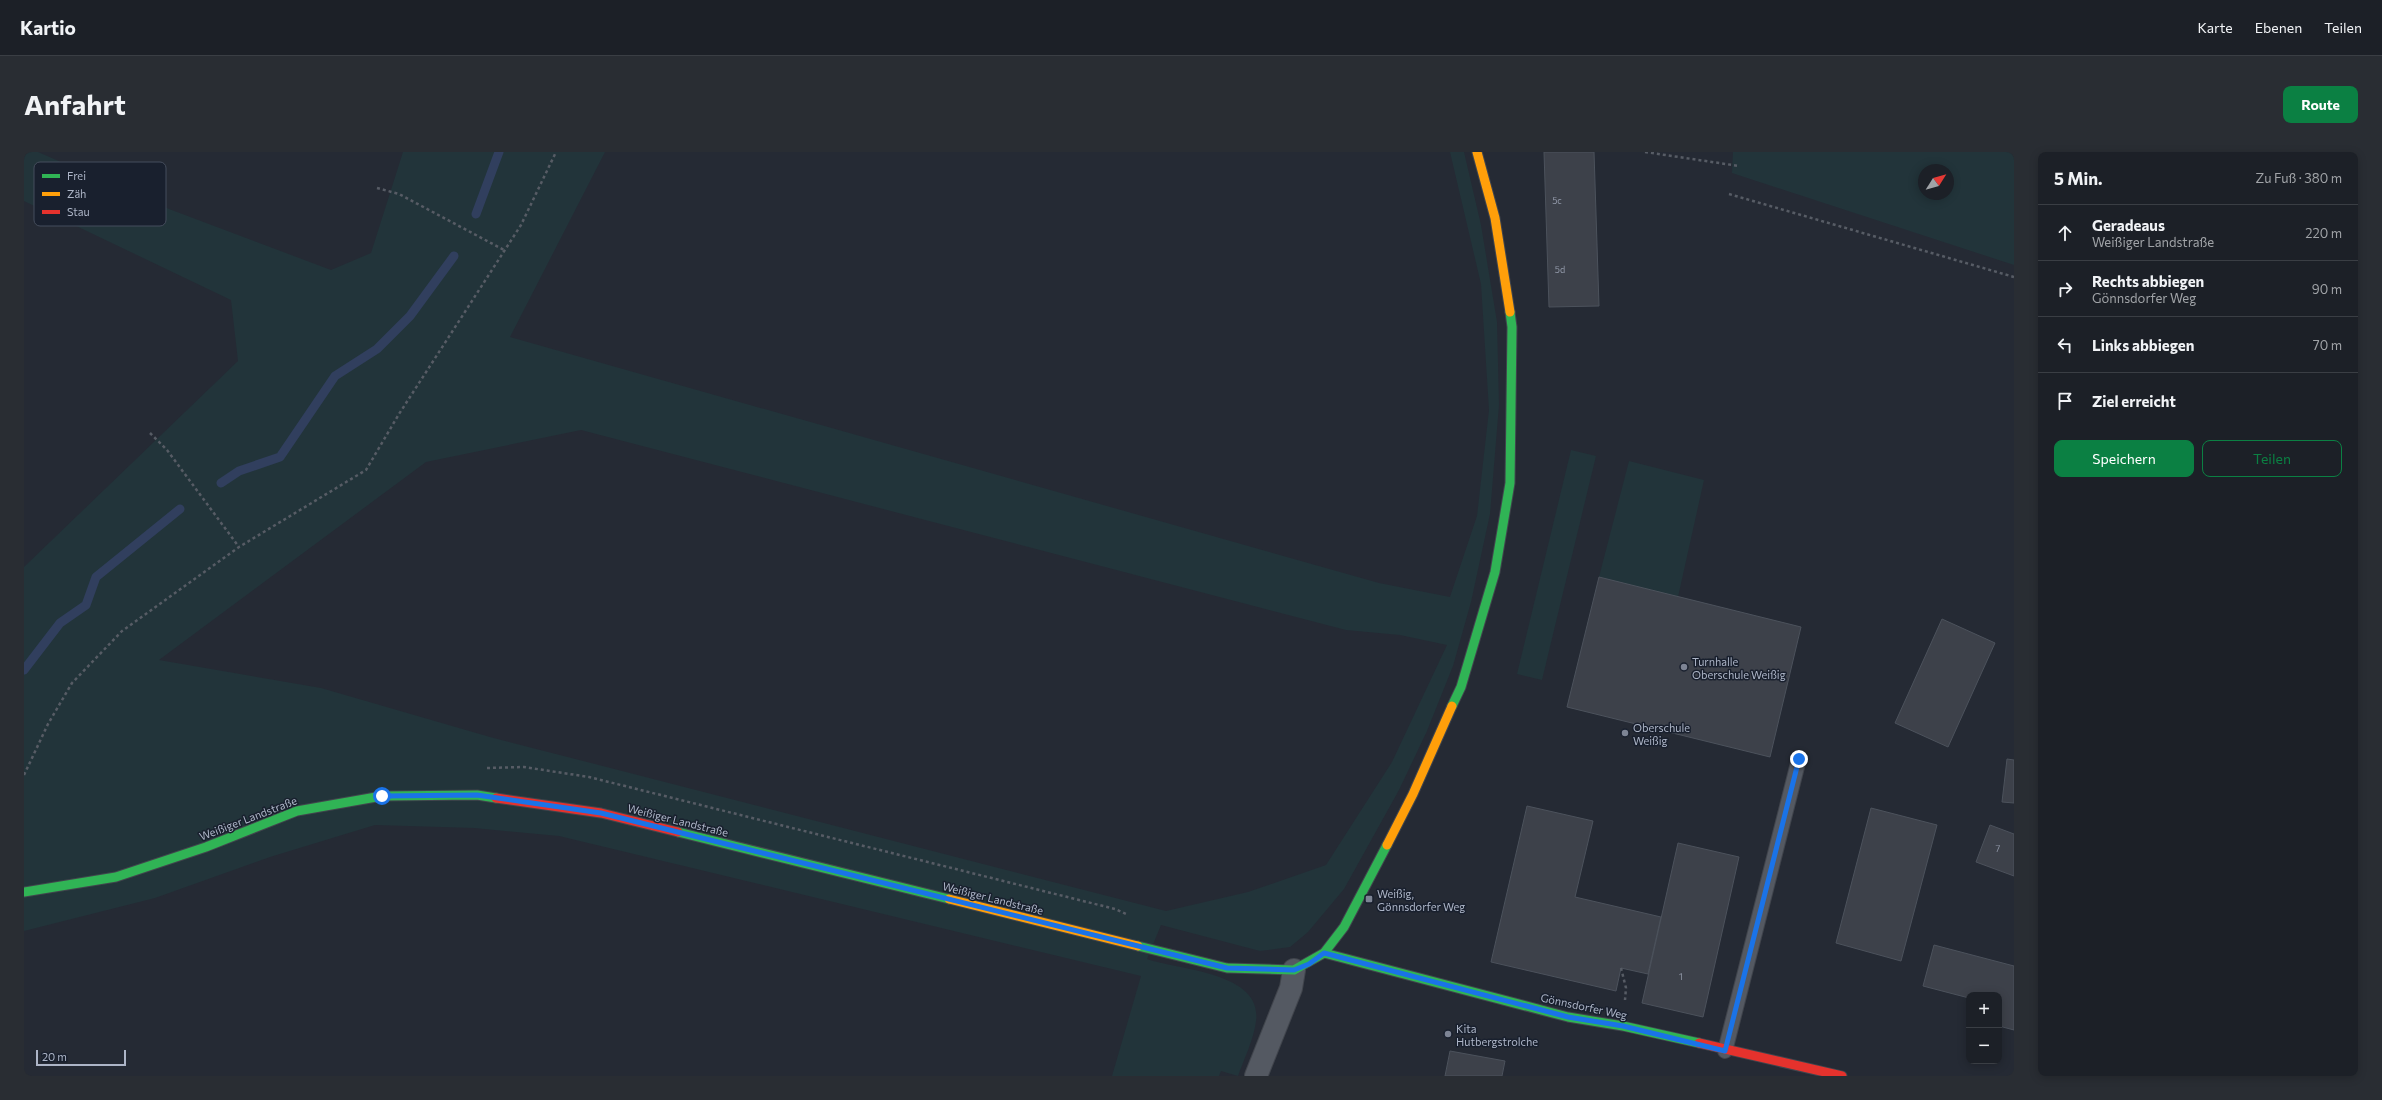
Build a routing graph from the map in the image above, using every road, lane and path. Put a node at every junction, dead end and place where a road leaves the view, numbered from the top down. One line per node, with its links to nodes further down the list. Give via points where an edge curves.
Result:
1 (556, 152): 7 (path, via 521,225)
2 (1477, 152): 14 (street, Weißiger Landstraße, via 1495,218 1512,327 1510,483 1495,572 1461,687 1419,779 1344,927)
3 (1645, 152): 4 (path)
4 (1739, 166)
5 (377, 188): 7 (path, via 399,194)
6 (1729, 194): 8 (path)
7 (504, 250): 10 (path, via 366,470)
8 (2014, 277)
9 (150, 433): 10 (path, via 167,450)
10 (239, 547): 12 (path, via 122,631 72,683 48,724)
11 (1799, 759): 16 (lane)
12 (24, 775)
13 (24, 892): 15 (street, Weißiger Landstraße, via 116,877 206,847 297,811 382,796 477,795 601,813 1227,968)
14 (1324, 953): 15 (street, Weißiger Landstraße, via 1309,964); 16 (street, Gönnsdorfer Weg, via 1568,1017 1623,1026)
15 (1294, 970): 17 (street, via 1291,988)
16 (1725, 1051): 18 (street, Gönnsdorfer Weg)
17 (1256, 1076)
18 (1842, 1076)

